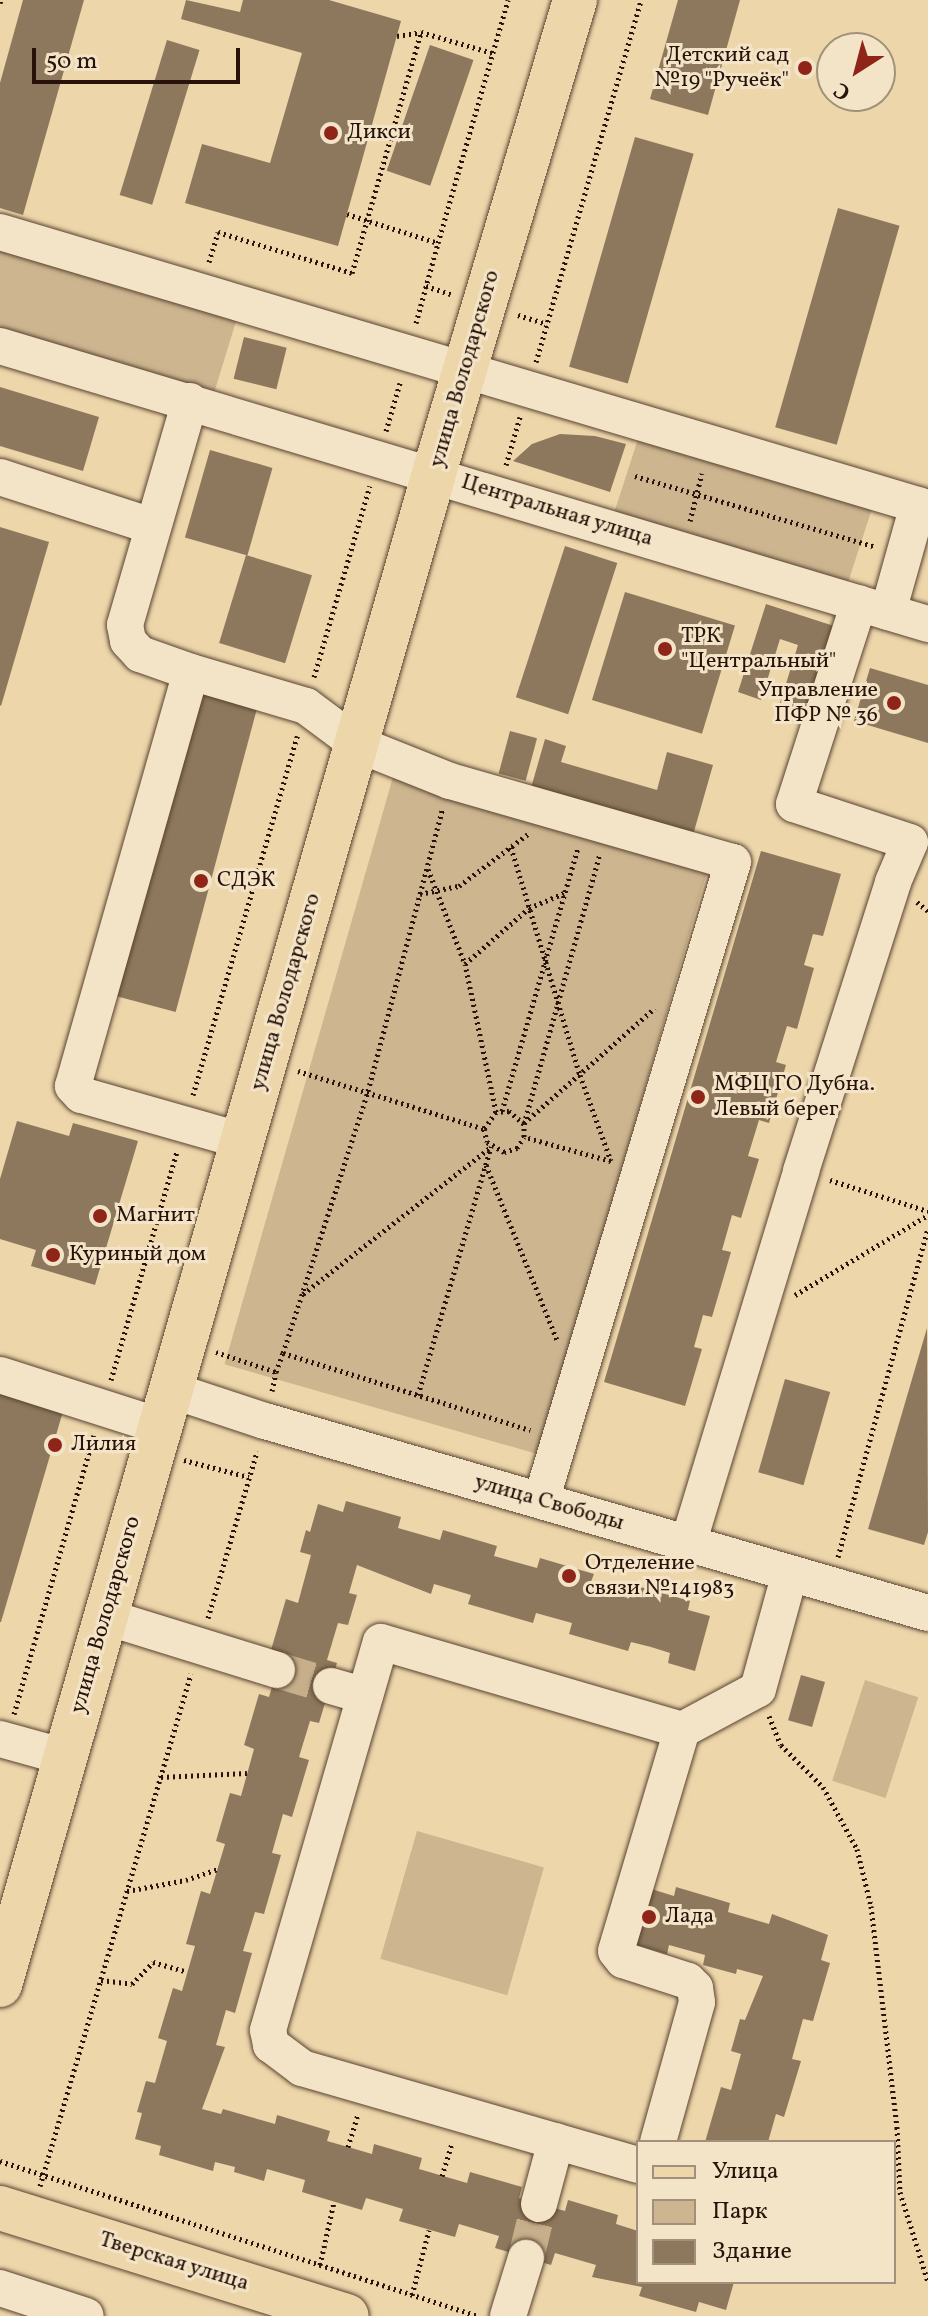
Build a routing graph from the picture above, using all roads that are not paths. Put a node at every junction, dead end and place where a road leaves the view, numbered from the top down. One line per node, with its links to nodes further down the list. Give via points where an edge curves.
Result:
1 (575, 0): 4 (main road, улица Володарского)
2 (0, 232): 4 (street)
3 (0, 346): 5 (street, Центральная улица)
4 (464, 372): 6 (main road, улица Володарского); 8 (street)
5 (190, 401): 6 (street, Центральная улица); 9 (street)
6 (434, 473): 10 (street, Центральная улица); 13 (main road, улица Володарского)
7 (0, 477): 9 (street)
8 (923, 506): 10 (street, via 904,556)
9 (152, 526): 12 (street, via 125,625 128,641 140,654)
10 (874, 608): 11 (street, Центральная улица); 14 (street, via 794,804)
11 (928, 624)
12 (191, 672): 13 (street, via 306,706); 15 (street, via 73,1086 81,1095)
13 (357, 744): 15 (main road, улица Володарского); 18 (street, via 450,781 733,862)
14 (919, 835): 19 (street, via 893,882)
15 (243, 1141): 17 (main road, улица Володарского)
16 (0, 1375): 17 (street, улица Свободы)
17 (165, 1408): 18 (street, улица Свободы, via 265,1421); 22 (main road, улица Володарского)
18 (541, 1501): 19 (street, улица Свободы)
19 (688, 1544): 20 (street, улица Свободы)
20 (790, 1573): 21 (street, улица Свободы); 26 (street, via 758,1689)
21 (928, 1613)
22 (106, 1617): 23 (street); 28 (main road, улица Володарского)
23 (277, 1670)
24 (331, 1686): 25 (street)
25 (365, 1696): 26 (street, via 381,1642); 32 (street, via 268,2030 271,2045 302,2068)
26 (682, 1730): 31 (street, via 616,1951 623,1960 695,1988 697,2002)
27 (0, 1739): 28 (street)
28 (65, 1757): 29 (main road, улица Володарского)
29 (7, 1936): 30 (main road, улица Володарского)
30 (0, 1985)
31 (659, 2140)
32 (556, 2141): 33 (street); 34 (street)
33 (636, 2164)
34 (539, 2204)
35 (16, 2213): 39 (main road, Тверская улица)
36 (526, 2258): 40 (street)
37 (0, 2288): 38 (street)
38 (86, 2316)
39 (347, 2316)
40 (508, 2316)

